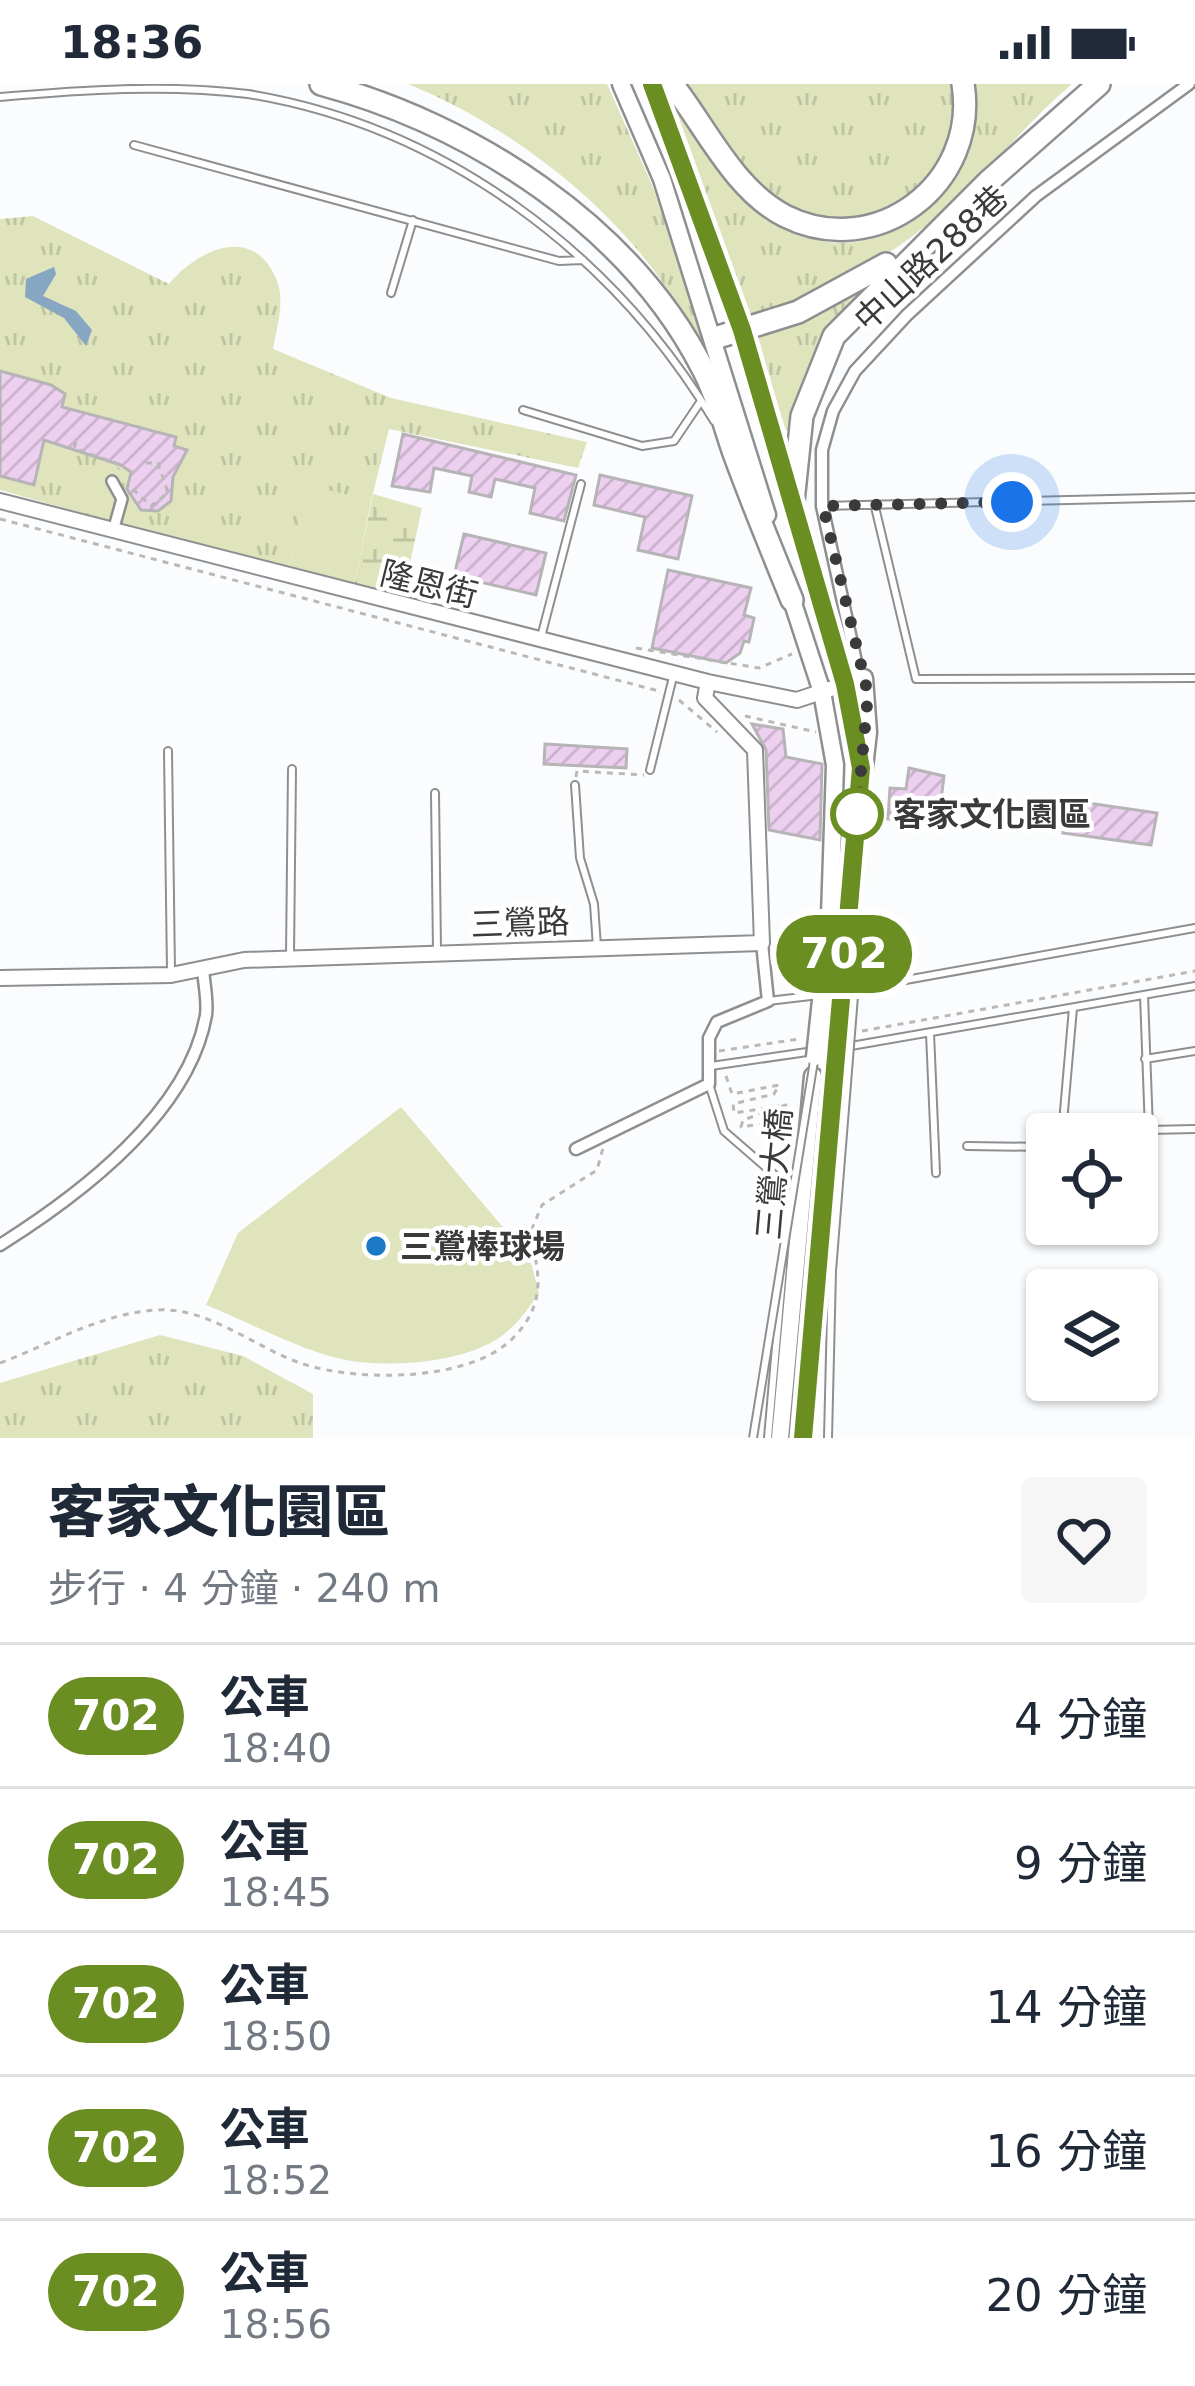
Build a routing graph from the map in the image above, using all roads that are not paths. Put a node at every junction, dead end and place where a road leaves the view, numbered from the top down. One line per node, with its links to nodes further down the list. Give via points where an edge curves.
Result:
1 (321, 84): 18 (highway, via 414,114 577,217 683,334)
2 (621, 84): 15 (main road)
3 (652, 84): 14 (main road)
4 (672, 84): 5 (highway, via 750,189 783,215 854,229 887,221 936,189 963,136)
5 (963, 84)
6 (1099, 84): 10 (highway)
7 (1189, 84): 24 (street, 中山路288巷, via 1036,196 874,347 833,411 822,450)
8 (0, 97): 12 (lane, via 194,90 344,118 435,155)
9 (134, 145): 11 (lane)
10 (989, 181): 14 (highway, via 862,281); 23 (highway, via 833,335 802,416)
11 (412, 220): 12 (lane, via 559,261); 13 (lane)
12 (586, 260): 16 (lane)
13 (391, 293)
14 (742, 330): 15 (highway); 23 (main road)
15 (715, 338): 27 (main road)
16 (701, 401): 17 (lane, via 674,441 642,446); 18 (lane)
17 (523, 410)
18 (736, 459): 27 (highway)
19 (112, 481): 26 (street, via 122,499)
20 (581, 484): 28 (lane)
21 (1195, 497): 25 (lane)
22 (0, 501): 26 (street, 隆恩街)
23 (793, 502): 31 (main road)
24 (823, 506): 25 (lane); 31 (street, 中山路288巷)
25 (875, 507): 30 (lane, via 916,679)
26 (113, 531): 28 (street, 隆恩街)
27 (792, 601): 33 (main road)
28 (540, 640): 29 (street, 隆恩街)
29 (674, 673): 32 (street, 隆恩街); 36 (lane)
30 (1195, 678)
31 (855, 681): 33 (street, 隆恩街); 39 (main road, via 861,768)
32 (708, 682): 33 (street, 隆恩街, via 797,700); 42 (street, via 705,698 754,750)
33 (822, 692): 39 (main road, via 835,765)
34 (168, 751): 46 (lane)
35 (292, 770): 44 (lane)
36 (650, 770)
37 (575, 785): 41 (lane)
38 (435, 793): 43 (lane)
39 (838, 917): 54 (main road, 三鶯大橋, bridge); 70 (main road, 三鶯大橋, bridge); 71 (lane, bridge, via 854,996)
40 (1195, 928): 50 (lane)
41 (597, 947): 42 (street, 三鶯路); 43 (street, 三鶯路)
42 (763, 950): 50 (street)
43 (436, 953): 44 (street, 三鶯路)
44 (290, 959): 45 (street, 三鶯路)
45 (203, 969): 46 (street, 三鶯路); 66 (street, via 206,1012 197,1043 149,1118 106,1169)
46 (171, 975): 47 (street, 三鶯路)
47 (0, 978)
48 (1195, 986): 49 (lane)
49 (1144, 995): 51 (lane); 55 (lane)
50 (768, 1001): 56 (street, via 717,1022)
51 (1073, 1008): 52 (lane); 58 (lane)
52 (930, 1034): 56 (lane); 65 (lane)
53 (1195, 1051): 55 (lane)
54 (814, 1058): 67 (lane, bridge); 69 (main road, 三鶯大橋, bridge)
55 (1144, 1059): 59 (lane)
56 (710, 1066): 57 (street)
57 (709, 1084): 64 (street); 68 (lane, via 724,1130 784,1184 787,1198)
58 (1063, 1113)
59 (1148, 1113)
60 (1195, 1129): 61 (lane)
61 (1158, 1130)
62 (967, 1146): 63 (lane)
63 (1026, 1147)
64 (576, 1149)
65 (936, 1173)
66 (0, 1245)
67 (754, 1438)
68 (768, 1438)
69 (782, 1438)
70 (801, 1438)
71 (828, 1438)

